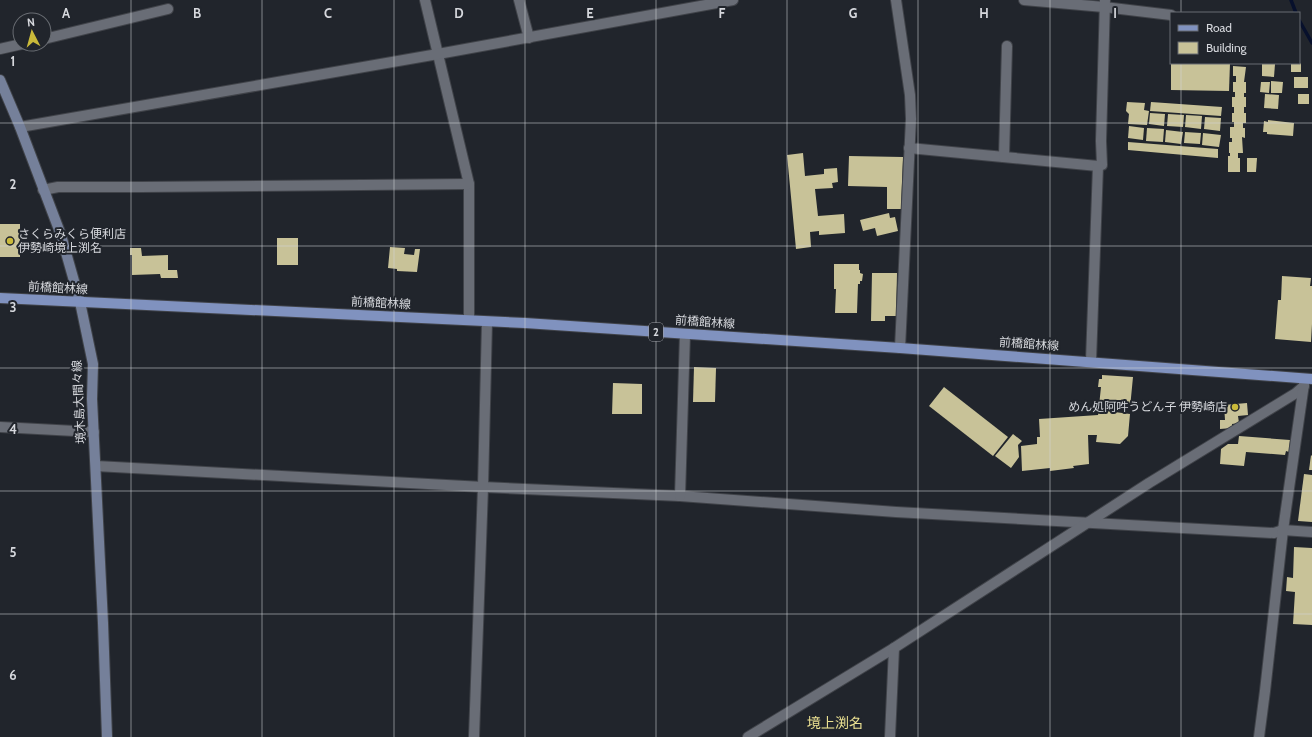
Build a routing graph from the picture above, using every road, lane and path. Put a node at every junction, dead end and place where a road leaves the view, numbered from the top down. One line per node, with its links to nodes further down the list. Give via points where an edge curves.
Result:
1 (425, 0): 14 (street)
2 (519, 0): 10 (street)
3 (733, 0): 10 (street)
4 (896, 0): 17 (street, via 910,95)
5 (1024, 0): 6 (street)
6 (1105, 3): 8 (street); 19 (street, via 1102,165)
7 (168, 9): 9 (street)
8 (1170, 15)
9 (52, 37)
10 (529, 38): 14 (street)
11 (12, 46): 13 (street)
12 (1007, 46): 18 (street)
13 (0, 49)
14 (438, 54): 16 (street); 20 (street)
15 (0, 80): 16 (main road, 境木島大間々線)
16 (20, 127): 21 (main road, 境木島大間々線)
17 (909, 148): 18 (street); 27 (street)
18 (1004, 156): 19 (street)
19 (1098, 166): 28 (street)
20 (469, 184): 21 (street, via 58,187); 24 (street)
21 (43, 190): 23 (main road, 境木島大間々線)
22 (0, 298): 23 (main road, 前橋館林線 / 2)
23 (80, 302): 24 (main road, 前橋館林線 / 2); 31 (main road, 境木島大間々線, via 93,364)
24 (469, 320): 25 (main road, 前橋館林線 / 2)
25 (487, 322): 26 (main road, 前橋館林線 / 2); 33 (street)
26 (686, 334): 27 (main road, 前橋館林線 / 2); 34 (street)
27 (900, 348): 28 (main road, 前橋館林線 / 2)
28 (1091, 361): 29 (main road, 前橋館林線 / 2)
29 (1307, 381): 35 (street, via 1296,393); 36 (street)
30 (0, 427): 31 (street)
31 (94, 432): 32 (main road, 境木島大間々線)
32 (96, 466): 33 (street); 39 (main road, 境木島大間々線)
33 (483, 487): 34 (street); 40 (street)
34 (680, 496): 35 (street, via 896,512)
35 (1089, 522): 36 (street, via 1274,533); 38 (street)
36 (1283, 530): 37 (street); 43 (street)
37 (1312, 532)
38 (894, 648): 41 (street); 42 (street)
39 (107, 737)
40 (474, 737)
41 (748, 737)
42 (890, 737)
43 (1259, 737)

